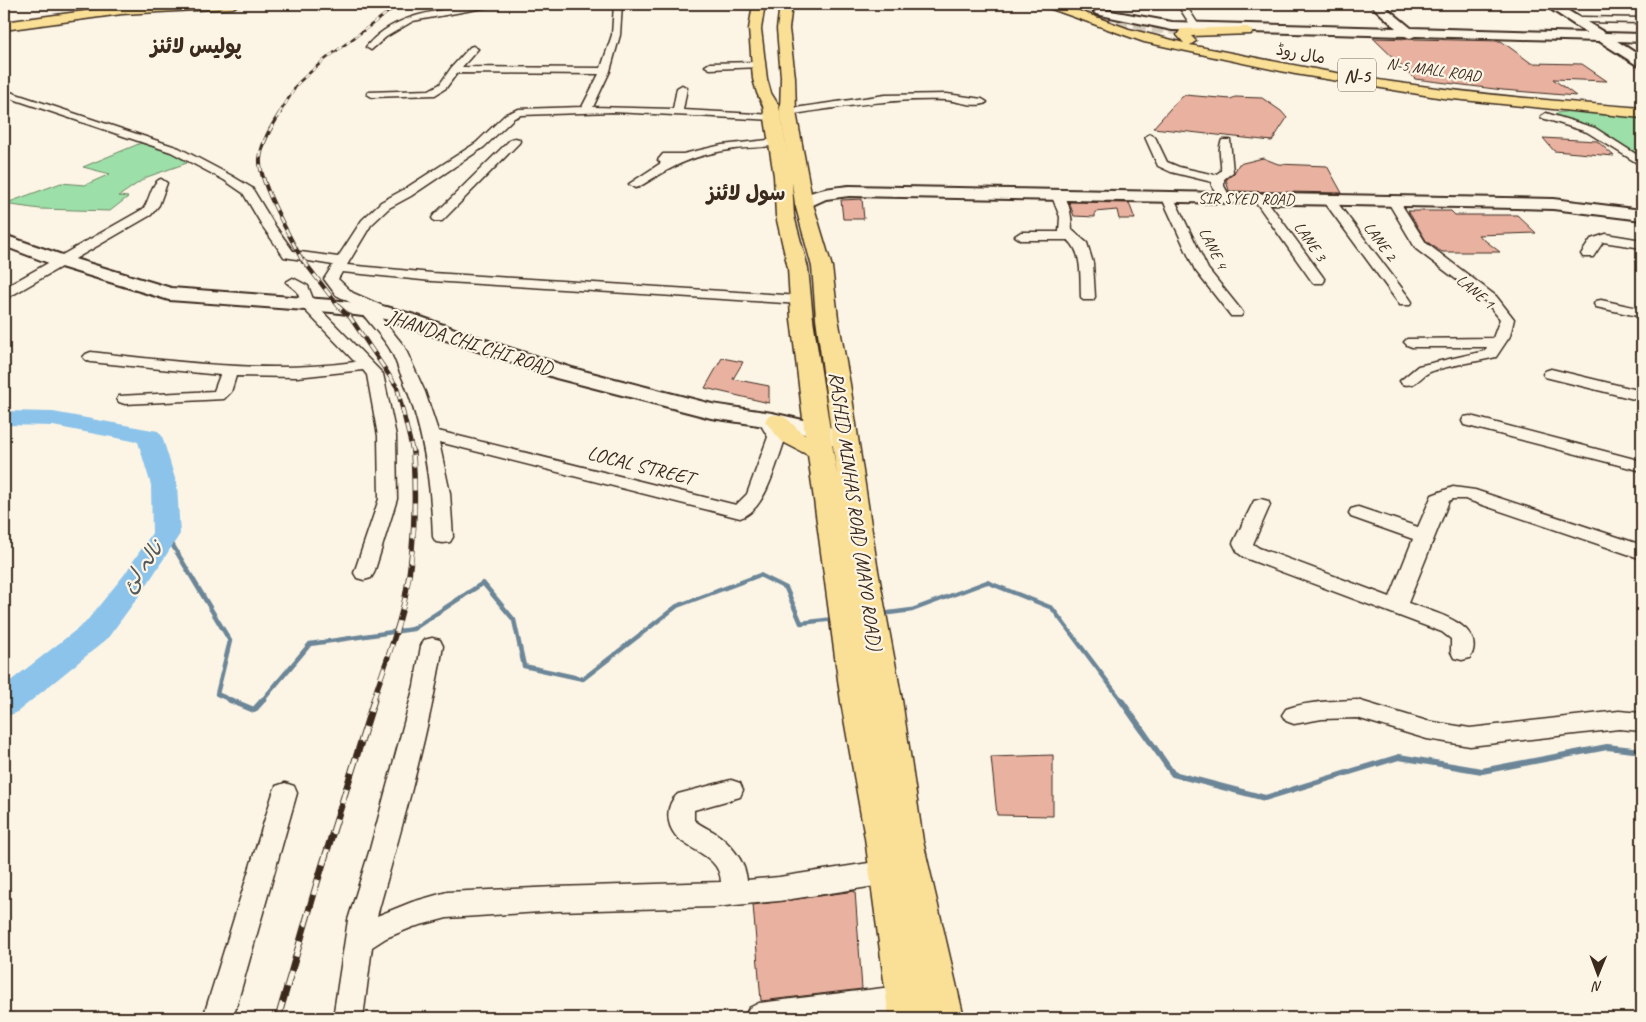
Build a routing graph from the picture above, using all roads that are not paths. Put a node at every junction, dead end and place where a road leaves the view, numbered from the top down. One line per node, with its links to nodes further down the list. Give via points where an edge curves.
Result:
1 (151, 4): 22 (main road)
2 (215, 4): 18 (main road)
3 (233, 4): 18 (main road)
4 (494, 4): 30 (street, via 411,18 382,35)
5 (618, 4): 38 (street, via 616,36)
6 (759, 4): 35 (main road, RASHID MINHAS ROAD (MAYO ROAD), via 755,29)
7 (768, 4): 47 (main road, via 764,26)
8 (777, 4): 47 (main road, via 773,14)
9 (786, 4): 47 (main road, RASHID MINHAS ROAD (MAYO ROAD), via 783,29 788,77)
10 (1050, 4): 34 (main road, مال روڈ / N-5, via 1136,35)
11 (1080, 4): 19 (main road, N-5)
12 (1181, 4): 24 (street)
13 (1376, 4): 26 (main road)
14 (1384, 4): 26 (main road)
15 (1549, 4): 29 (main road)
16 (1557, 4): 17 (street); 20 (main road)
17 (1624, 5)
18 (181, 6): 23 (main road, via 92,13)
19 (1100, 12): 24 (main road, via 1172,26); 28 (main road, N-5)
20 (1582, 20): 21 (street); 29 (main road)
21 (1642, 21)
22 (4, 22)
23 (4, 26)
24 (1196, 27): 26 (main road)
25 (1247, 31): 26 (main road); 28 (main road, via 1186,32 1183,35)
26 (1411, 32): 29 (main road); 29 (main road)
27 (1642, 40): 29 (main road); 29 (main road)
28 (1190, 41): 34 (main road, N-5)
29 (1613, 42): 32 (main road); 33 (main road)
30 (371, 48)
31 (473, 49): 37 (street)
32 (1642, 57)
33 (1642, 62)
34 (1274, 63): 39 (main road, مال روڈ / N-5)
35 (758, 65): 36 (street); 47 (main road, RASHID MINHAS ROAD (MAYO ROAD), via 764,93)
36 (710, 66)
37 (454, 70): 38 (street); 43 (street, via 443,86 431,94)
38 (605, 71): 46 (street)
39 (1353, 78): 41 (main road, مال روڈ / N-5); 45 (main road, N-5 MALL ROAD / N-5, via 1516,97)
40 (682, 88): 48 (street)
41 (1425, 92): 49 (main road, مال روڈ / N-5); 50 (main road)
42 (4, 93): 79 (street, via 175,150 248,191 289,254)
43 (372, 94)
44 (982, 102): 47 (street, via 947,97 885,98)
45 (1642, 107)
46 (586, 110): 48 (street); 52 (street, via 519,112 510,116)
47 (782, 112): 48 (street); 53 (main road, RASHID MINHAS ROAD (MAYO ROAD)); 59 (main road, RASHID MINHAS ROAD (MAYO ROAD))
48 (677, 113)
49 (1642, 113)
50 (1546, 116): 57 (street, via 1591,130)
51 (1150, 137): 58 (street, via 1162,164)
52 (488, 138): 72 (street, via 515,141); 79 (street, via 385,205 366,223)
53 (777, 142): 55 (street, via 726,147); 84 (main road, RASHID MINHAS ROAD (MAYO ROAD), via 785,216 798,268)
54 (1226, 142): 60 (street, via 1223,153 1227,172)
55 (682, 158): 56 (street, via 664,158)
56 (669, 163): 62 (street)
57 (1642, 163)
58 (1169, 168): 60 (street)
59 (800, 176): 63 (main road, SIR SYED ROAD); 70 (main road, RASHID MINHAS ROAD (MAYO ROAD))
60 (1218, 180): 66 (street)
61 (161, 184): 78 (street, via 147,212)
62 (635, 184)
63 (849, 191): 64 (main road, SIR SYED ROAD); 70 (main road, SIR SYED ROAD, via 822,195)
64 (1057, 194): 65 (main road, SIR SYED ROAD); 74 (street, via 1066,217 1065,231)
65 (1167, 196): 66 (main road, SIR SYED ROAD); 89 (street, LANE 4, via 1202,270)
66 (1224, 197): 67 (main road, SIR SYED ROAD)
67 (1259, 198): 68 (main road, SIR SYED ROAD); 80 (street, LANE 3)
68 (1329, 200): 69 (main road, SIR SYED ROAD); 85 (street, LANE 2)
69 (1394, 202): 71 (main road, SIR SYED ROAD, via 1553,204); 92 (street, LANE 1, via 1420,246 1491,299 1507,319 1502,336)
70 (804, 204): 105 (main road, RASHID MINHAS ROAD (MAYO ROAD), via 822,267)
71 (1642, 215)
72 (438, 218)
73 (1021, 236): 74 (street)
74 (1071, 236): 83 (street, via 1080,243 1086,263)
75 (4, 240): 78 (main road, JHANDA CHI CHI ROAD)
76 (1642, 244): 77 (street, via 1602,238 1596,241)
77 (1588, 254)
78 (61, 261): 82 (street); 87 (main road, JHANDA CHI CHI ROAD, via 169,294)
79 (340, 265): 84 (street, via 432,277); 88 (street, via 331,279 334,285 344,295)
80 (1318, 280)
81 (293, 282): 87 (street, via 303,289)
82 (4, 294)
83 (1088, 297)
84 (800, 300): 99 (main road, RASHID MINHAS ROAD (MAYO ROAD))
85 (1405, 302)
86 (1600, 304): 90 (street)
87 (308, 305): 88 (main road, JHANDA CHI CHI ROAD); 94 (street)
88 (377, 311): 101 (main road, JHANDA CHI CHI ROAD, via 564,373 711,411); 103 (street, via 406,366)
89 (1236, 313)
90 (1642, 313)
91 (1412, 342): 92 (street)
92 (1496, 343): 97 (street, via 1491,354 1424,369)
93 (91, 358): 95 (street)
94 (366, 365): 95 (street, via 310,373); 112 (street, via 375,374 387,436 388,499)
95 (229, 372): 100 (street, via 223,392 218,396)
96 (1551, 374): 98 (street)
97 (1408, 381)
98 (1642, 396)
99 (813, 397): 101 (main road); 104 (main road, RASHID MINHAS ROAD (MAYO ROAD))
100 (125, 398)
101 (772, 421): 103 (street, LOCAL STREET, via 777,437 755,496 740,512); 104 (main road, via 798,441)
102 (1470, 421): 106 (street)
103 (430, 434): 109 (street, via 441,493)
104 (819, 440): 105 (main road); 113 (main road, RASHID MINHAS ROAD (MAYO ROAD))
105 (846, 445): 113 (main road, RASHID MINHAS ROAD (MAYO ROAD))
106 (1642, 466)
107 (1261, 506): 114 (street, via 1243,543 1245,548)
108 (1358, 513): 110 (street)
109 (443, 536)
110 (1424, 536): 111 (street, via 1439,499 1456,492); 114 (street)
111 (1642, 552)
112 (364, 573)
113 (853, 590): 117 (main road, RASHID MINHAS ROAD (MAYO ROAD))
114 (1396, 607): 116 (street, via 1460,633)
115 (432, 646): 124 (street, via 425,686 362,920)
116 (1462, 652)
117 (864, 654): 122 (main road, RASHID MINHAS ROAD (MAYO ROAD)); 129 (main road, RASHID MINHAS ROAD (MAYO ROAD))
118 (1294, 715): 119 (street, via 1357,708 1426,730 1470,736 1619,720)
119 (1642, 722)
120 (731, 790): 123 (street, via 688,801 681,806 680,814 683,825 691,834 705,840 728,862 733,870)
121 (285, 793): 126 (street)
122 (888, 872): 123 (street); 125 (main road, RASHID MINHAS ROAD (MAYO ROAD))
123 (734, 893): 124 (street, via 447,905 376,929)
124 (360, 939): 127 (street)
125 (910, 1009): 128 (street)
126 (218, 1018)
127 (348, 1018)
128 (770, 1018)
129 (942, 1018)

